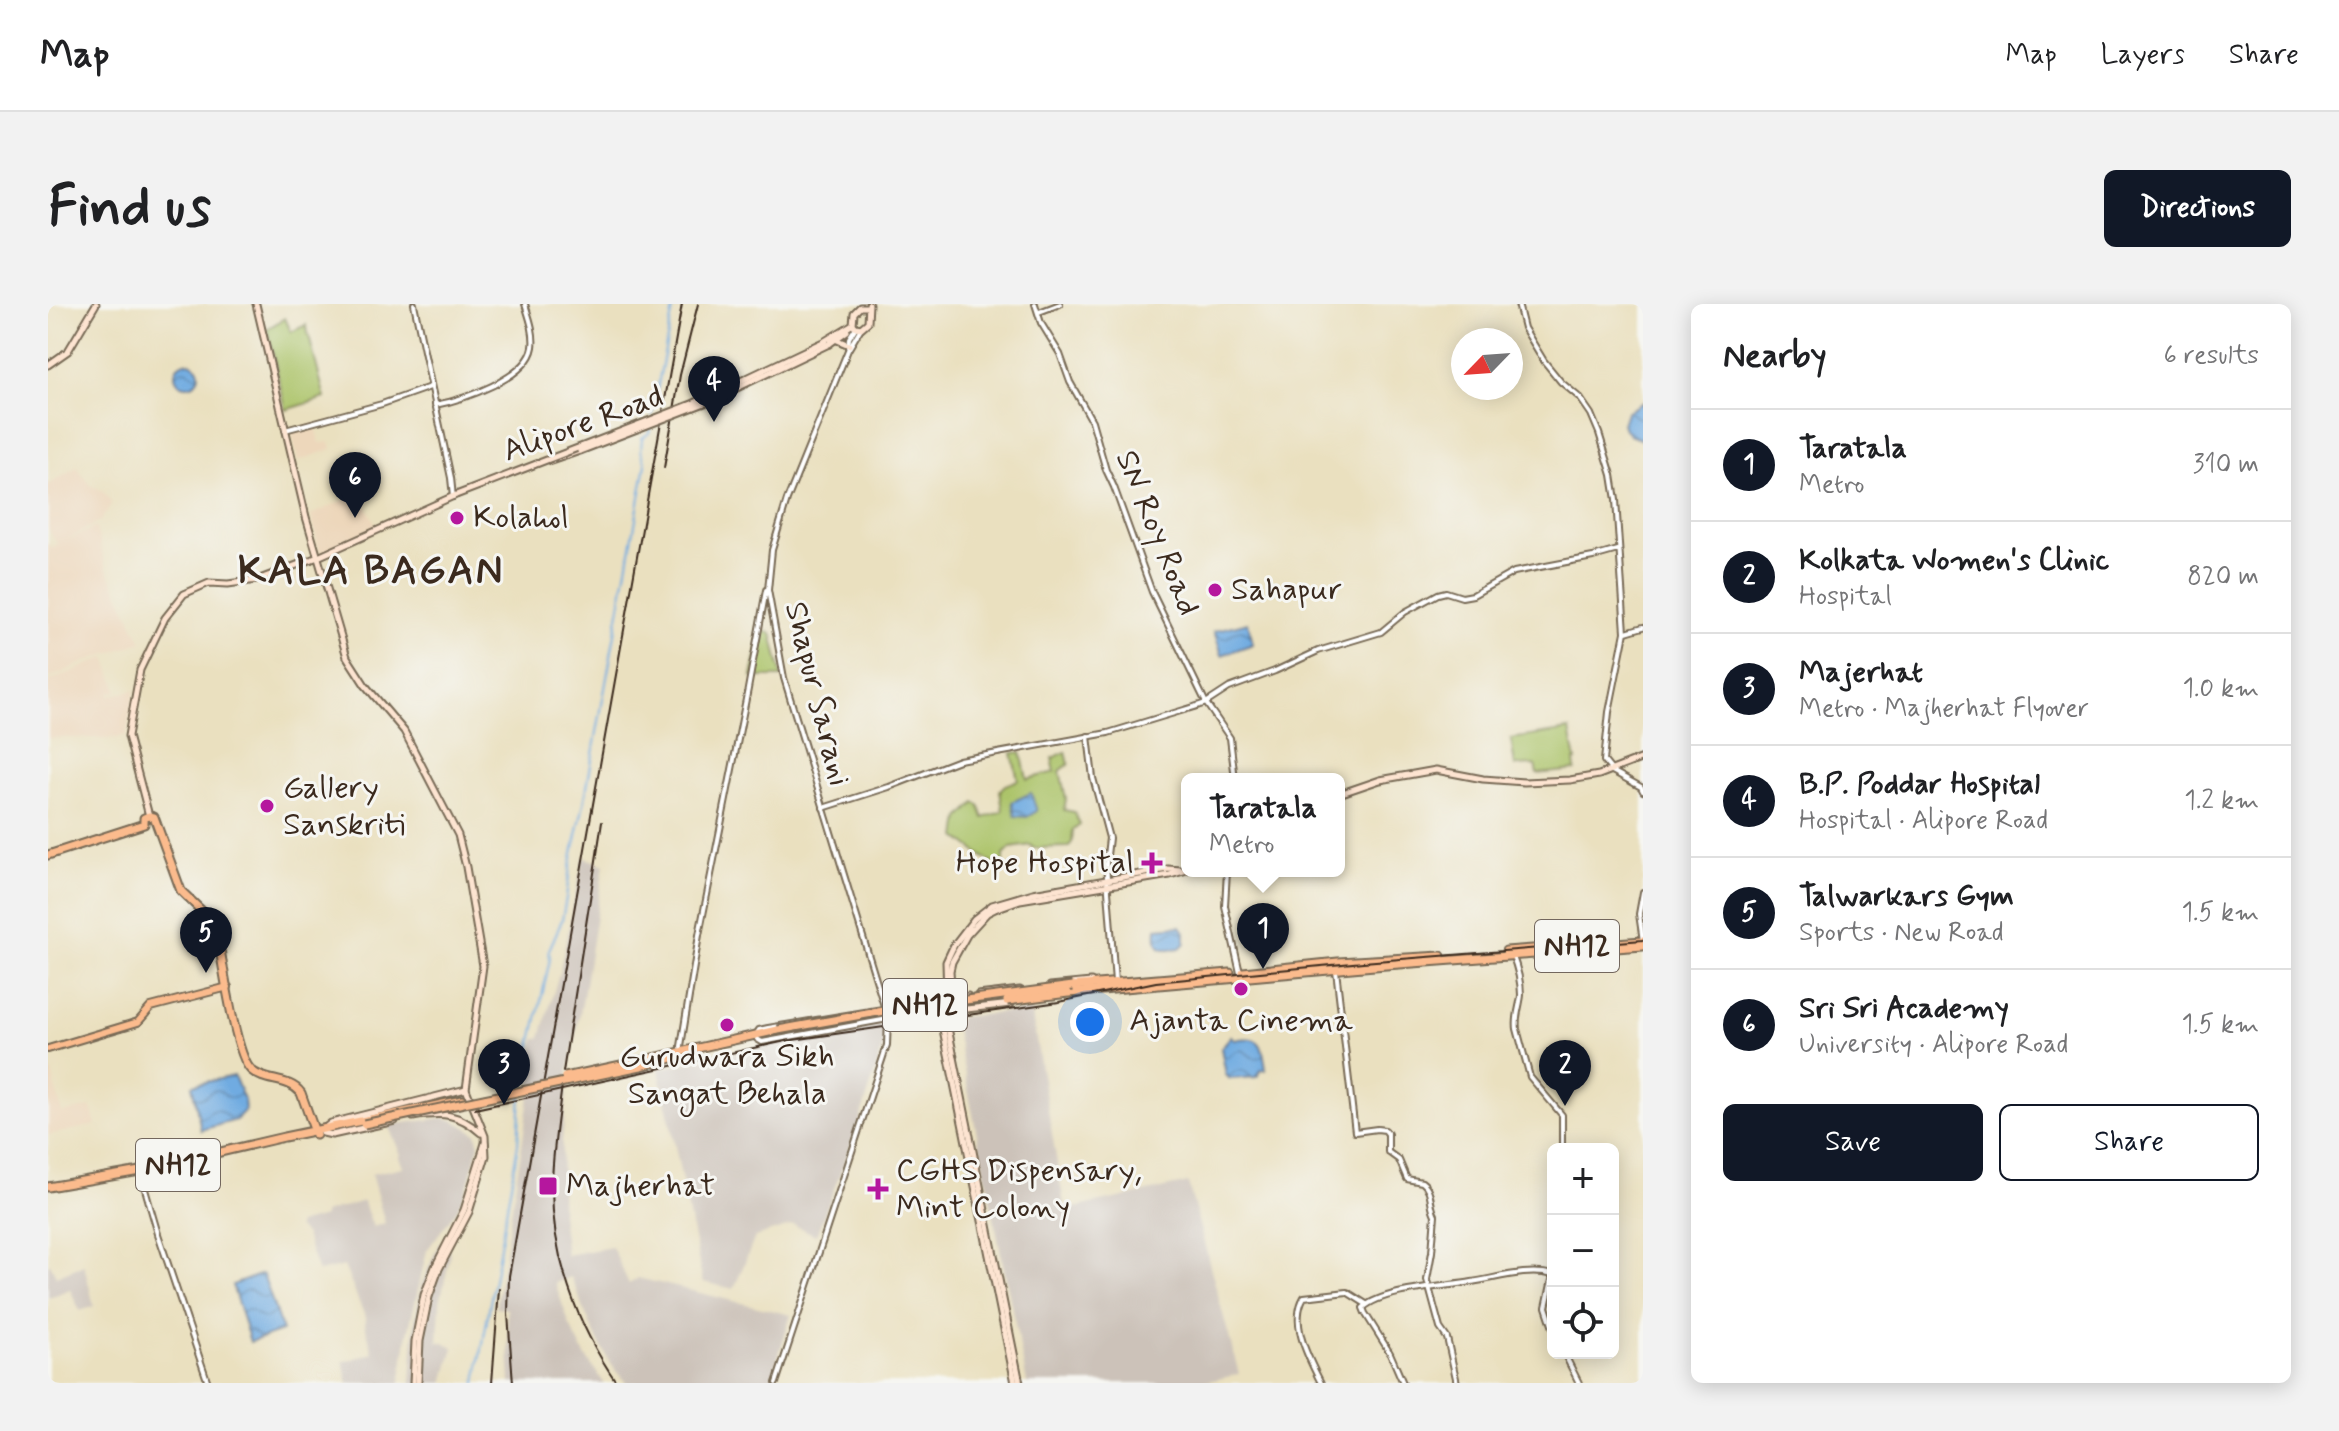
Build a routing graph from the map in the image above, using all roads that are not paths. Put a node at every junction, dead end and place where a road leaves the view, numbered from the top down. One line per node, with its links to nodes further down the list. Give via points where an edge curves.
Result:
1 (96, 304): 15 (main road, via 68,351)
2 (256, 304): 18 (main road)
3 (414, 304): 16 (street)
4 (525, 304): 17 (street, via 533,349 522,368 465,398)
5 (1035, 304): 10 (street, SN Roy Road)
6 (1060, 304): 10 (street)
7 (1518, 304): 20 (street, via 1524,328 1544,361 1585,404 1596,424 1612,475)
8 (860, 305): 9 (main road); 11 (main road, via 854,313)
9 (869, 306): 11 (main road, via 868,322)
10 (1039, 312): 25 (street, SN Roy Road, via 1092,421 1152,592)
11 (856, 326): 12 (main road, Alipore Road); 13 (main road, Alipore Road); 14 (street, Shapur Sarani)
12 (835, 339): 13 (main road, Alipore Road); 14 (main road)
13 (827, 342): 19 (main road, Alipore Road, bridge, via 691,409)
14 (848, 347): 22 (street, Shapur Sarani, via 787,500)
15 (48, 365)
16 (430, 387): 17 (street); 18 (street)
17 (435, 405): 19 (street)
18 (285, 430): 21 (main road)
19 (455, 496): 21 (main road, Alipore Road)
20 (1618, 550): 24 (street); 25 (street, via 1514,572 1473,595 1443,592 1371,636 1318,651 1235,685)
21 (318, 557): 33 (main road, Alipore Road, via 257,580 209,583 184,594 165,618 140,670 128,736); 55 (main road, via 348,660 404,731 462,845 483,966)
22 (768, 584): 32 (street, Shapur Sarani, via 784,678); 54 (street, via 699,935)
23 (1643, 627): 24 (street)
24 (1625, 632): 28 (street, via 1605,744 1605,764)
25 (1206, 703): 26 (street); 29 (street, SN Roy Road, via 1230,738)
26 (1088, 736): 32 (street, via 959,760); 39 (street, via 1109,838)
27 (1643, 758): 28 (main road)
28 (1612, 771): 30 (street); 31 (main road, via 1524,782 1436,770)
29 (1234, 773)
30 (1643, 791)
31 (1345, 792)
32 (823, 808): 49 (street, Shapur Sarani)
33 (149, 816): 34 (highway); 35 (highway, Alipore Road)
34 (144, 824): 35 (highway); 36 (highway)
35 (156, 824): 47 (highway, via 181,891 217,932)
36 (48, 855)
37 (1181, 870): 39 (main road)
38 (1227, 877): 44 (street, via 1225,906)
39 (1108, 882): 45 (street); 48 (main road, via 1033,893 983,910 952,962)
40 (1643, 892): 41 (street)
41 (1643, 943): 42 (highway, NH12)
42 (1512, 953): 43 (highway, NH12); 44 (highway, NH12); 58 (street, via 1521,994 1517,1029 1530,1077 1562,1115)
43 (1336, 970): 45 (highway, NH12); 62 (street, via 1355,1132 1385,1130 1388,1152 1399,1160 1407,1179 1422,1182 1430,1191 1435,1215)
44 (1240, 973): 45 (highway, NH12)
45 (1115, 985): 46 (highway, NH12)
46 (1098, 986): 48 (main road, via 1083,981); 50 (main road, via 1093,993); 52 (highway, NH12, bridge, via 889,1010)
47 (228, 987): 53 (main road, via 151,1007 138,1022); 56 (highway, via 249,1068 297,1087)
48 (945, 999): 49 (street); 50 (main road); 50 (main road)
49 (884, 1007): 51 (street, Shapur Sarani); 52 (street, via 759,1030)
50 (947, 1011): 51 (street); 68 (main road)
51 (888, 1019): 52 (street, via 762,1042); 67 (street, via 886,1052)
52 (756, 1037): 54 (highway, NH12)
53 (48, 1049)
54 (682, 1053): 56 (highway, NH12, bridge)
55 (466, 1089): 56 (main road, via 331,1123); 57 (main road)
56 (319, 1132): 57 (main road, via 332,1135 425,1115 455,1115); 59 (highway, NH12)
57 (485, 1139): 66 (main road, via 474,1200 429,1297)
58 (1562, 1143)
59 (140, 1173): 60 (highway); 65 (street)
60 (48, 1189)
61 (1547, 1273): 62 (street)
62 (1429, 1287): 63 (street); 71 (street)
63 (1367, 1304): 69 (street, via 1347,1292 1304,1297 1300,1329); 70 (street, via 1365,1313)
64 (1567, 1359): 72 (street)
65 (208, 1383)
66 (416, 1383)
67 (776, 1383)
68 (1018, 1383)
69 (1321, 1383)
70 (1403, 1383)
71 (1457, 1383)
72 (1579, 1383)

